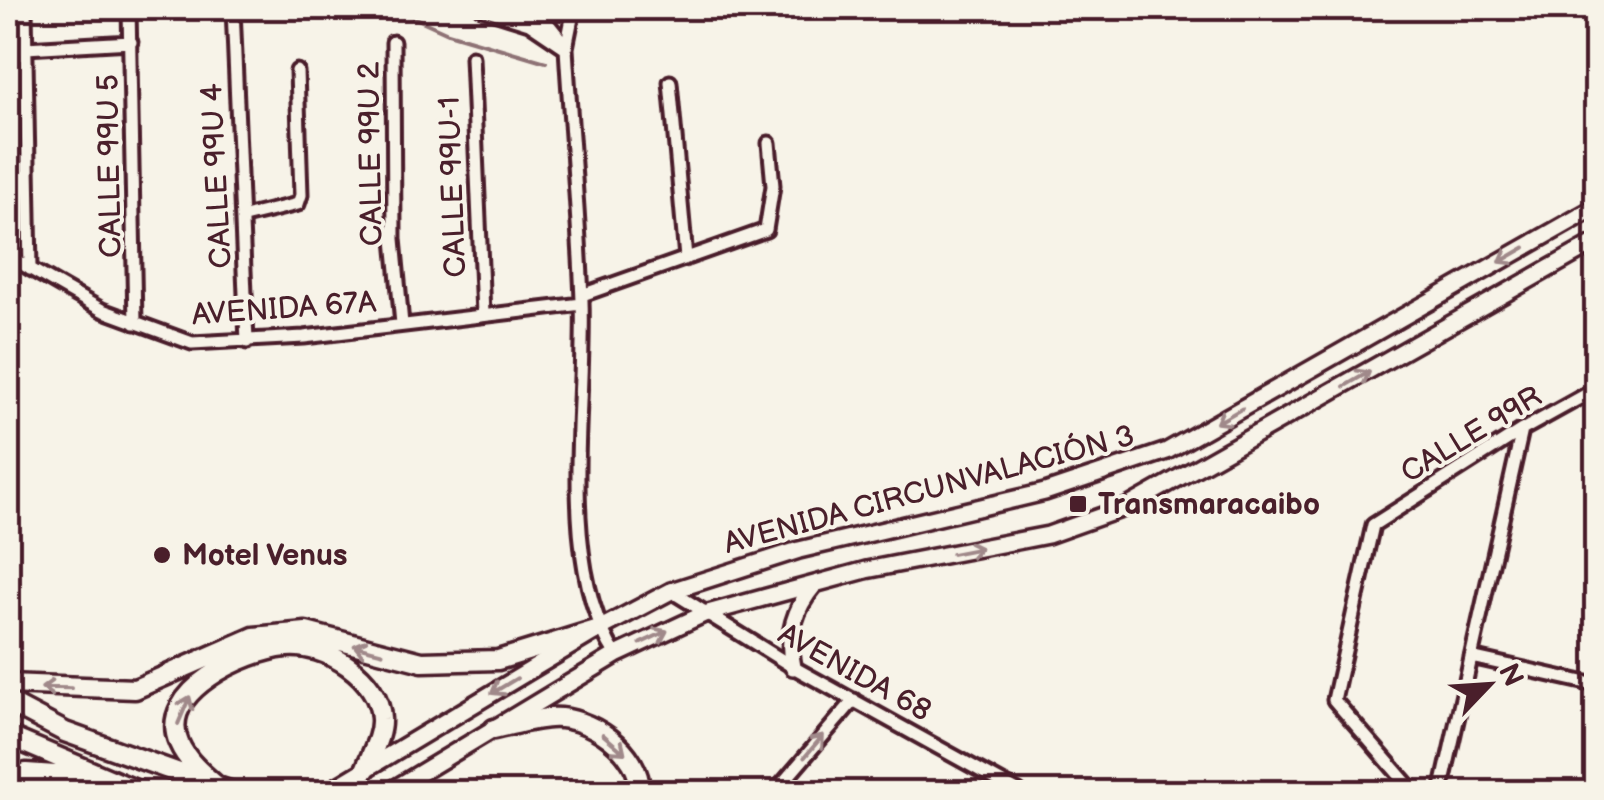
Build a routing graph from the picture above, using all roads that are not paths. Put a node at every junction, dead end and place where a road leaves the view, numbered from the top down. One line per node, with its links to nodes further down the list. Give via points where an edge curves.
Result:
1 (25, 8): 11 (street)
2 (129, 8): 7 (street, CALLE 99U 5)
3 (233, 8): 17 (street, CALLE 99U 4)
4 (481, 8): 9 (street, via 529,22)
5 (517, 8): 9 (street, via 546,21)
6 (574, 8): 9 (street)
7 (131, 42): 11 (street); 24 (street, CALLE 99U 5)
8 (393, 42): 25 (street, CALLE 99U 2, via 394,239)
9 (566, 48): 22 (street)
10 (8, 49): 11 (street)
11 (28, 49): 21 (street)
12 (472, 57): 23 (street, CALLE 99U-1)
13 (297, 71): 17 (street, via 302,195 288,208)
14 (670, 82): 20 (street)
15 (769, 143): 20 (street, AVENIDA 67A, via 773,186 766,230)
16 (1596, 207): 30 (main road, AVENIDA CIRCUNVALACIÓN 3, one-way to 30, via 1167,451 1044,492 799,550)
17 (244, 218): 26 (street, CALLE 99U 4)
18 (1596, 242): 29 (main road, AVENIDA CIRCUNVALACIÓN 3, one-way to 18, via 1048,536 1126,506)
19 (8, 256): 21 (street, AVENIDA 67A)
20 (686, 258): 22 (street, AVENIDA 67A)
21 (30, 269): 24 (street, AVENIDA 67A)
22 (582, 299): 23 (street, AVENIDA 67A); 32 (street, via 577,466 590,603)
23 (482, 314): 25 (street, AVENIDA 67A)
24 (135, 324): 26 (street, AVENIDA 67A, via 192,343)
25 (402, 324): 26 (street, AVENIDA 67A)
26 (247, 342)
27 (1596, 389): 28 (street, CALLE 99R)
28 (1522, 430): 34 (street); 46 (street, CALLE 99R, via 1374,525 1334,700)
29 (816, 582): 31 (main road, AVENIDA CIRCUNVALACIÓN 3); 35 (main road, via 794,618 788,644)
30 (671, 591): 31 (street, AVENIDA 68); 32 (main road, AVENIDA CIRCUNVALACIÓN 3)
31 (704, 614): 33 (main road, AVENIDA CIRCUNVALACIÓN 3, one-way to 31); 35 (street, AVENIDA 68)
32 (599, 628): 33 (street); 36 (main road, one-way to 36, via 498,660 422,662 306,632 254,637 134,689); 42 (main road, AVENIDA CIRCUNVALACIÓN 3, one-way to 42)
33 (616, 655): 40 (main road, AVENIDA CIRCUNVALACIÓN 3)
34 (1471, 657): 37 (street); 53 (street)
35 (793, 667): 38 (street, AVENIDA 68)
36 (8, 684)
37 (1596, 685)
38 (854, 700): 51 (street, one-way to 38); 52 (street, AVENIDA 68)
39 (8, 702): 45 (main road, via 64,732)
40 (494, 728): 49 (main road, AVENIDA CIRCUNVALACIÓN 3); 50 (main road, one-way to 50, via 554,717 586,724 632,761)
41 (8, 736): 43 (main road)
42 (365, 770): 45 (main road, one-way to 42, via 196,768 178,741 178,715 196,686 238,658 289,646 337,658 369,685 382,717); 48 (main road, AVENIDA CIRCUNVALACIÓN 3)
43 (108, 781): 44 (main road, via 26,773); 47 (main road)
44 (8, 783)
45 (226, 791)
46 (1412, 791)
47 (140, 792)
48 (328, 792)
49 (390, 792)
50 (640, 792)
51 (775, 792)
52 (1018, 792)
53 (1441, 792)

